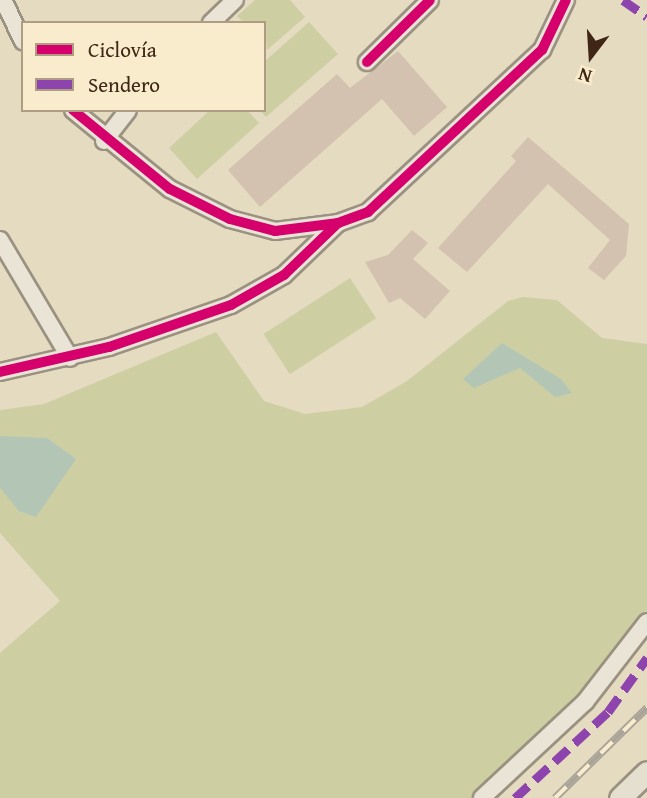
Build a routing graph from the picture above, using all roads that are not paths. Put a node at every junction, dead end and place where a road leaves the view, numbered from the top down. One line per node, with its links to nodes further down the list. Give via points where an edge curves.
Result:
1 (3, 0): 6 (street)
2 (235, 0): 5 (street)
3 (430, 0): 7 (street)
4 (565, 0): 11 (street, via 542,50 368,212)
5 (213, 21)
6 (21, 37)
7 (367, 62)
8 (75, 112): 10 (street)
9 (126, 112): 10 (street)
10 (104, 141): 11 (street, via 170,189 248,226 298,231)
11 (338, 223): 13 (street, via 284,275 231,304)
12 (0, 240): 13 (street)
13 (70, 358): 14 (street)
14 (0, 372)
15 (647, 622): 17 (street, via 585,702)
16 (647, 772): 18 (main road)
17 (482, 798)
18 (620, 798)

